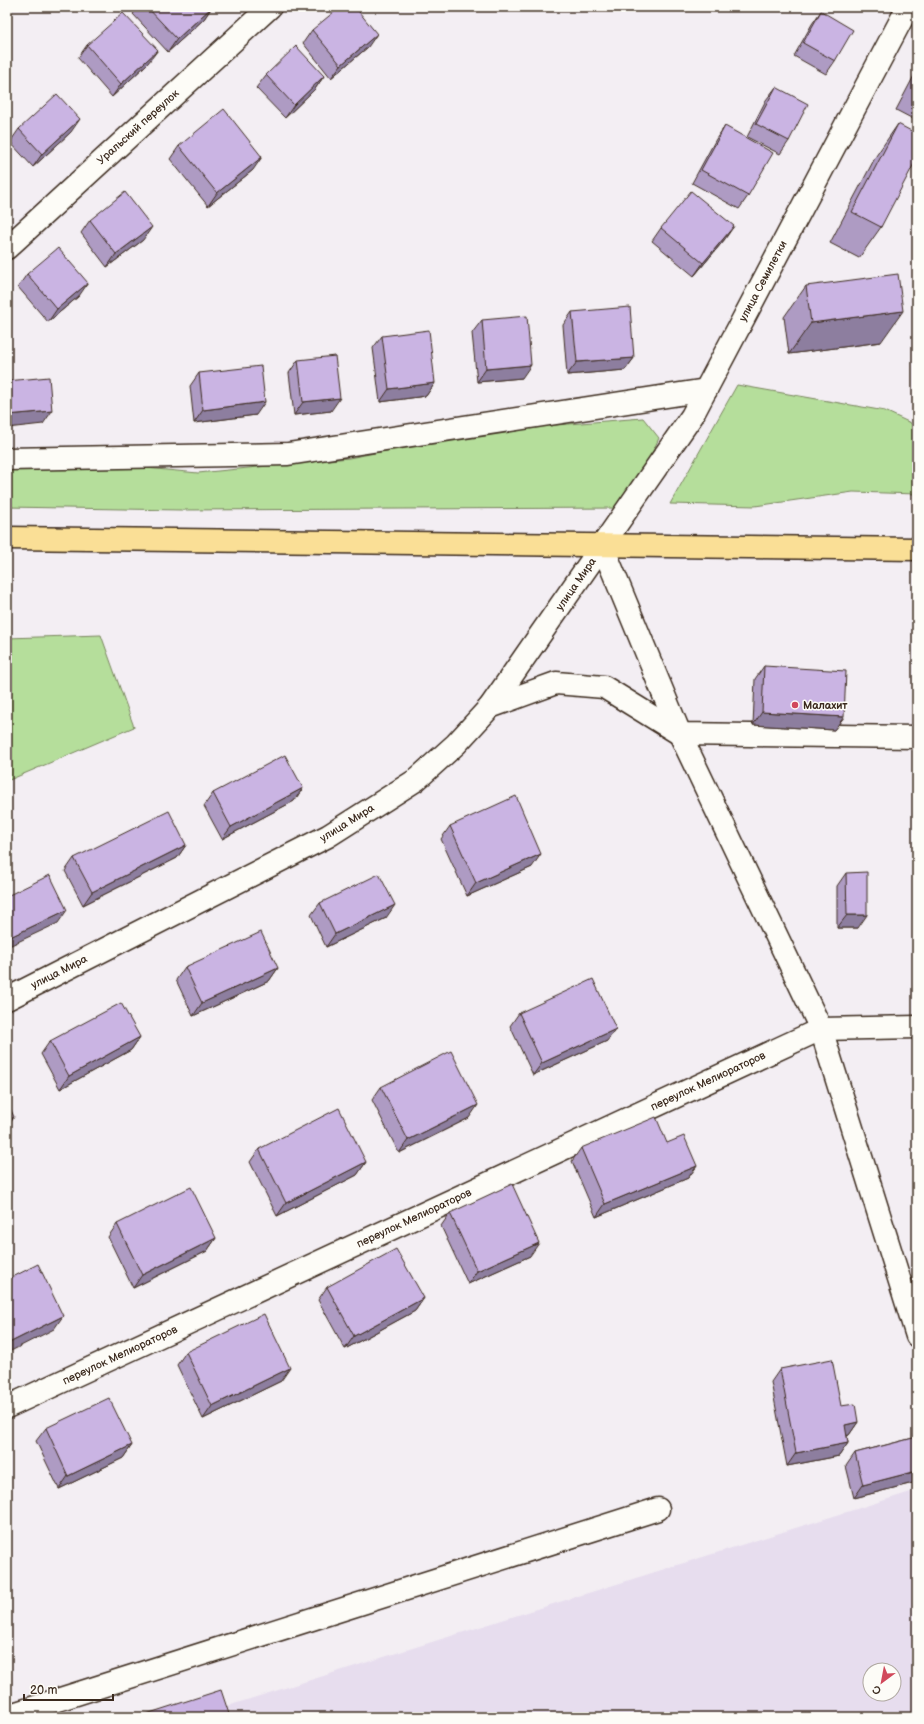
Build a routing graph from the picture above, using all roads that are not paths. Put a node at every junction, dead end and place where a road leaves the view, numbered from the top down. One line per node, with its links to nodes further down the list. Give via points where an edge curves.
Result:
1 (270, 7): 3 (street, Уральский переулок)
2 (908, 7): 4 (street, улица Семилетки)
3 (7, 248)
4 (706, 390): 5 (street, via 288,454); 7 (street, улица Семилетки, via 692,416)
5 (7, 460)
6 (7, 538): 7 (main road)
7 (602, 545): 8 (main road); 9 (street, улица Мира); 10 (street)
8 (917, 549)
9 (490, 708): 10 (street, via 556,683 604,687); 12 (street, улица Мира, via 456,744 416,780 328,836)
10 (680, 734): 11 (street); 14 (street)
11 (917, 737)
12 (7, 999)
13 (917, 1027): 14 (street)
14 (821, 1029): 15 (street); 16 (street, переулок Мелиораторов)
15 (917, 1336)
16 (7, 1407)
17 (658, 1509): 18 (street)
18 (7, 1716)

